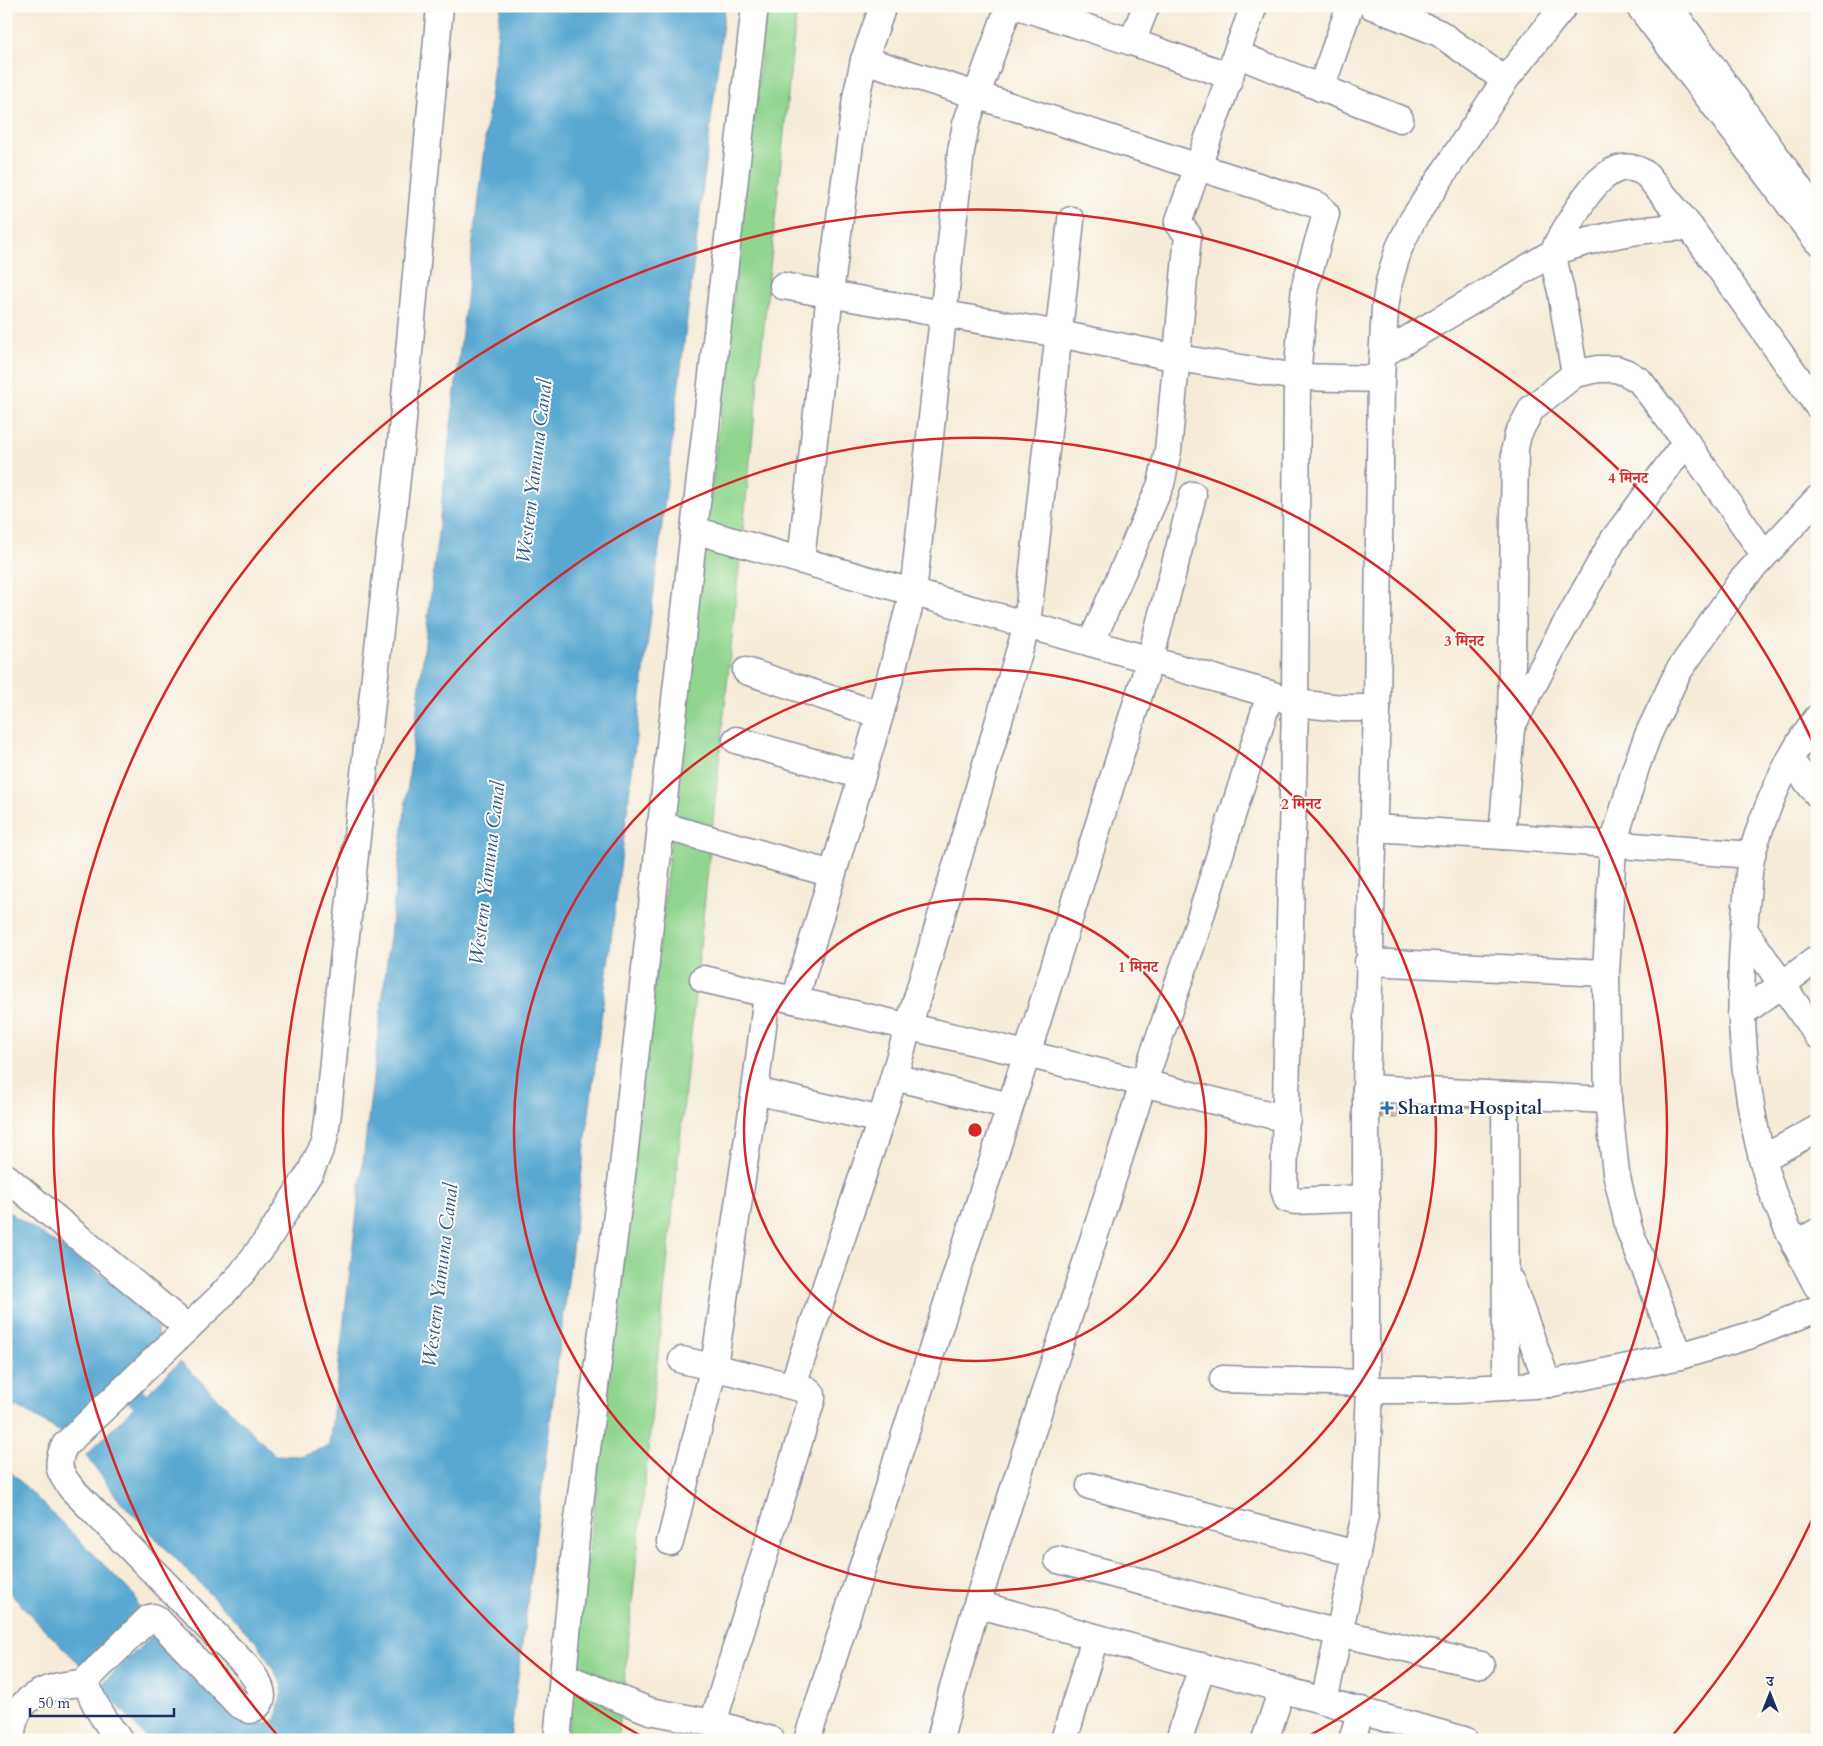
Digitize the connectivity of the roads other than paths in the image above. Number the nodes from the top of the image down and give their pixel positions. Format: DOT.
graph roads {
  1 [pos="440,6"];
  2 [pos="755,6"];
  3 [pos="883,6"];
  4 [pos="1009,6"];
  5 [pos="1018,6"];
  6 [pos="1146,6"];
  7 [pos="1254,6"];
  8 [pos="1350,6"];
  9 [pos="1372,6"];
  10 [pos="1564,6"];
  11 [pos="1639,6"];
  12 [pos="1669,6"];
  13 [pos="1132,42"];
  14 [pos="864,60"];
  15 [pos="1233,65"];
  16 [pos="1506,80"];
  17 [pos="1321,88"];
  18 [pos="976,94"];
  19 [pos="1400,119"];
  20 [pos="1197,167"];
  21 [pos="1817,212"];
  22 [pos="1071,220"];
  23 [pos="1690,227"];
  24 [pos="1817,241"];
  25 [pos="1554,252"];
  26 [pos="783,286"];
  27 [pos="830,293"];
  28 [pos="943,314"];
  29 [pos="1059,334"];
  30 [pos="1178,358"];
  31 [pos="1382,366"];
  32 [pos="1575,374"];
  33 [pos="1297,377"];
  34 [pos="1817,405"];
  35 [pos="1686,442"];
  36 [pos="1193,495"];
  37 [pos="1817,499"];
  38 [pos="694,530"];
  39 [pos="1764,554"];
  40 [pos="801,560"];
  41 [pos="913,593"];
  42 [pos="1027,626"];
  43 [pos="1091,643"];
  44 [pos="1150,660"];
  45 [pos="746,670"];
  46 [pos="1270,694"];
  47 [pos="1295,703"];
  48 [pos="1377,708"];
  49 [pos="880,715"];
  50 [pos="1817,718"];
  51 [pos="1511,729"];
  52 [pos="736,740"];
  53 [pos="1790,760"];
  54 [pos="862,776"];
  55 [pos="1817,794"];
  56 [pos="660,824"];
  57 [pos="1373,828"];
  58 [pos="1502,836"];
  59 [pos="1613,845"];
  60 [pos="1752,855"];
  61 [pos="832,874"];
  62 [pos="1744,928"];
  63 [pos="1817,959"];
  64 [pos="1368,962"];
  65 [pos="1606,973"];
  66 [pos="703,979"];
  67 [pos="1782,985"];
  68 [pos="767,994"];
  69 [pos="794,1000"];
  70 [pos="1741,1014"];
  71 [pos="909,1028"];
  72 [pos="1817,1035"];
  73 [pos="1027,1054"];
  74 [pos="894,1077"];
  75 [pos="1143,1084"];
  76 [pos="1366,1088"];
  77 [pos="756,1091"];
  78 [pos="1505,1095"];
  79 [pos="1608,1100"];
  80 [pos="1010,1106"];
  81 [pos="1287,1119"];
  82 [pos="881,1120"];
  83 [pos="1817,1129"];
  84 [pos="1762,1159"];
  85 [pos="6,1177"];
  86 [pos="1367,1198"];
  87 [pos="1806,1239"];
  88 [pos="1505,1265"];
  89 [pos="1817,1286"];
  90 [pos="1817,1309"];
  91 [pos="179,1336"];
  92 [pos="1680,1356"];
  93 [pos="682,1360"];
  94 [pos="714,1366"];
  95 [pos="1223,1379"];
  96 [pos="1548,1384"];
  97 [pos="793,1385"];
  98 [pos="1368,1386"];
  99 [pos="1506,1387"];
  100 [pos="1090,1486"];
  101 [pos="670,1542"];
  102 [pos="1357,1554"];
  103 [pos="1058,1560"];
  104 [pos="977,1604"];
  105 [pos="1339,1633"];
  106 [pos="1095,1638"];
  107 [pos="1481,1665"];
  108 [pos="1202,1666"];
  109 [pos="563,1676"];
  110 [pos="87,1680"];
  111 [pos="1282,1689"];
  112 [pos="1324,1701"];
  113 [pos="1361,1710"];
  114 [pos="725,1730"];
  115 [pos="1457,1739"];
  116 [pos="12,1740"];
  117 [pos="119,1740"];
  118 [pos="557,1740"];
  119 [pos="770,1740"];
  120 [pos="807,1740"];
  121 [pos="940,1740"];
  122 [pos="1064,1740"];
  123 [pos="1179,1740"];
  124 [pos="1264,1740"];
  125 [pos="1352,1740"];
  1 -- 91 [label="street"];
  2 -- 38 [label="street"];
  3 -- 14 [label="street"];
  4 -- 18 [label="street"];
  5 -- 13 [label="street"];
  6 -- 13 [label="street"];
  7 -- 15 [label="street"];
  8 -- 17 [label="street"];
  9 -- 16 [label="street"];
  10 -- 16 [label="street"];
  11 -- 24 [label="street"];
  12 -- 21 [label="street"];
  13 -- 15 [label="street"];
  14 -- 18 [label="street"];
  14 -- 27 [label="street"];
  15 -- 17 [label="street"];
  15 -- 20 [label="street"];
  16 -- 31 [label="street"];
  17 -- 19 [label="street"];
  18 -- 20 [label="street"];
  18 -- 28 [label="street"];
  20 -- 30 [label="street"];
  20 -- 33 [label="street"];
  22 -- 29 [label="street"];
  23 -- 25 [label="street"];
  23 -- 25 [label="street"];
  23 -- 34 [label="street"];
  25 -- 31 [label="street"];
  25 -- 32 [label="street"];
  26 -- 27 [label="street"];
  27 -- 28 [label="street"];
  27 -- 40 [label="street"];
  28 -- 29 [label="street"];
  28 -- 41 [label="street"];
  29 -- 30 [label="street"];
  29 -- 42 [label="street"];
  30 -- 33 [label="street"];
  30 -- 43 [label="street"];
  31 -- 33 [label="street"];
  31 -- 48 [label="street"];
  32 -- 35 [label="street"];
  32 -- 51 [label="street"];
  33 -- 47 [label="street"];
  35 -- 39 [label="street"];
  35 -- 51 [label="street"];
  36 -- 44 [label="street"];
  37 -- 39 [label="street"];
  38 -- 40 [label="street"];
  38 -- 56 [label="street"];
  39 -- 59 [label="street"];
  40 -- 41 [label="street"];
  41 -- 42 [label="street"];
  41 -- 49 [label="street"];
  42 -- 43 [label="street"];
  42 -- 71 [label="street"];
  43 -- 44 [label="street"];
  44 -- 46 [label="street"];
  44 -- 73 [label="street"];
  45 -- 49 [label="street"];
  46 -- 47 [label="street"];
  46 -- 75 [label="street"];
  47 -- 48 [label="street"];
  47 -- 81 [label="street"];
  48 -- 57 [label="street"];
  49 -- 54 [label="street"];
  50 -- 53 [label="street"];
  51 -- 58 [label="street"];
  52 -- 54 [label="street"];
  53 -- 55 [label="street"];
  53 -- 60 [label="street"];
  54 -- 61 [label="street"];
  56 -- 61 [label="street"];
  56 -- 109 [label="street"];
  57 -- 58 [label="street"];
  57 -- 64 [label="street"];
  58 -- 59 [label="street"];
  59 -- 60 [label="street"];
  59 -- 65 [label="street"];
  60 -- 62 [label="street"];
  61 -- 69 [label="street"];
  62 -- 67 [label="street"];
  62 -- 70 [label="street"];
  63 -- 67 [label="street"];
  64 -- 65 [label="street"];
  64 -- 76 [label="street"];
  65 -- 79 [label="street"];
  66 -- 68 [label="street"];
  67 -- 70 [label="street"];
  67 -- 72 [label="street"];
  68 -- 69 [label="street"];
  68 -- 77 [label="street"];
  69 -- 71 [label="street"];
  70 -- 84 [label="street"];
  71 -- 73 [label="street"];
  71 -- 74 [label="street"];
  73 -- 75 [label="street"];
  73 -- 80 [label="street"];
  74 -- 80 [label="street"];
  74 -- 82 [label="street"];
  75 -- 81 [label="street"];
  75 -- 104 [label="street"];
  76 -- 78 [label="street"];
  76 -- 86 [label="street"];
  77 -- 82 [label="street"];
  77 -- 94 [label="street"];
  78 -- 79 [label="street"];
  78 -- 88 [label="street"];
  79 -- 92 [label="street"];
  80 -- 120 [label="street"];
  81 -- 86 [label="street"];
  82 -- 97 [label="street"];
  83 -- 84 [label="street"];
  84 -- 87 [label="street"];
  85 -- 91 [label="street"];
  86 -- 98 [label="street"];
  87 -- 89 [label="street"];
  88 -- 96 [label="street"];
  88 -- 99 [label="street"];
  90 -- 92 [label="street"];
  91 -- 110 [label="street"];
  92 -- 96 [label="street"];
  93 -- 94 [label="street"];
  94 -- 97 [label="street"];
  94 -- 101 [label="street"];
  95 -- 98 [label="street"];
  96 -- 99 [label="street"];
  97 -- 114 [label="street"];
  98 -- 99 [label="street"];
  98 -- 102 [label="street"];
  100 -- 102 [label="street"];
  102 -- 105 [label="street"];
  103 -- 105 [label="street"];
  104 -- 106 [label="street"];
  104 -- 121 [label="street"];
  105 -- 107 [label="street"];
  105 -- 112 [label="street"];
  106 -- 108 [label="street"];
  106 -- 122 [label="street"];
  108 -- 111 [label="street"];
  108 -- 123 [label="street"];
  109 -- 114 [label="street"];
  109 -- 118 [label="street"];
  110 -- 116 [label="street"];
  110 -- 117 [label="street"];
  111 -- 112 [label="street"];
  111 -- 124 [label="street"];
  112 -- 113 [label="street"];
  113 -- 115 [label="street"];
  113 -- 125 [label="street"];
  114 -- 119 [label="street"];
}
